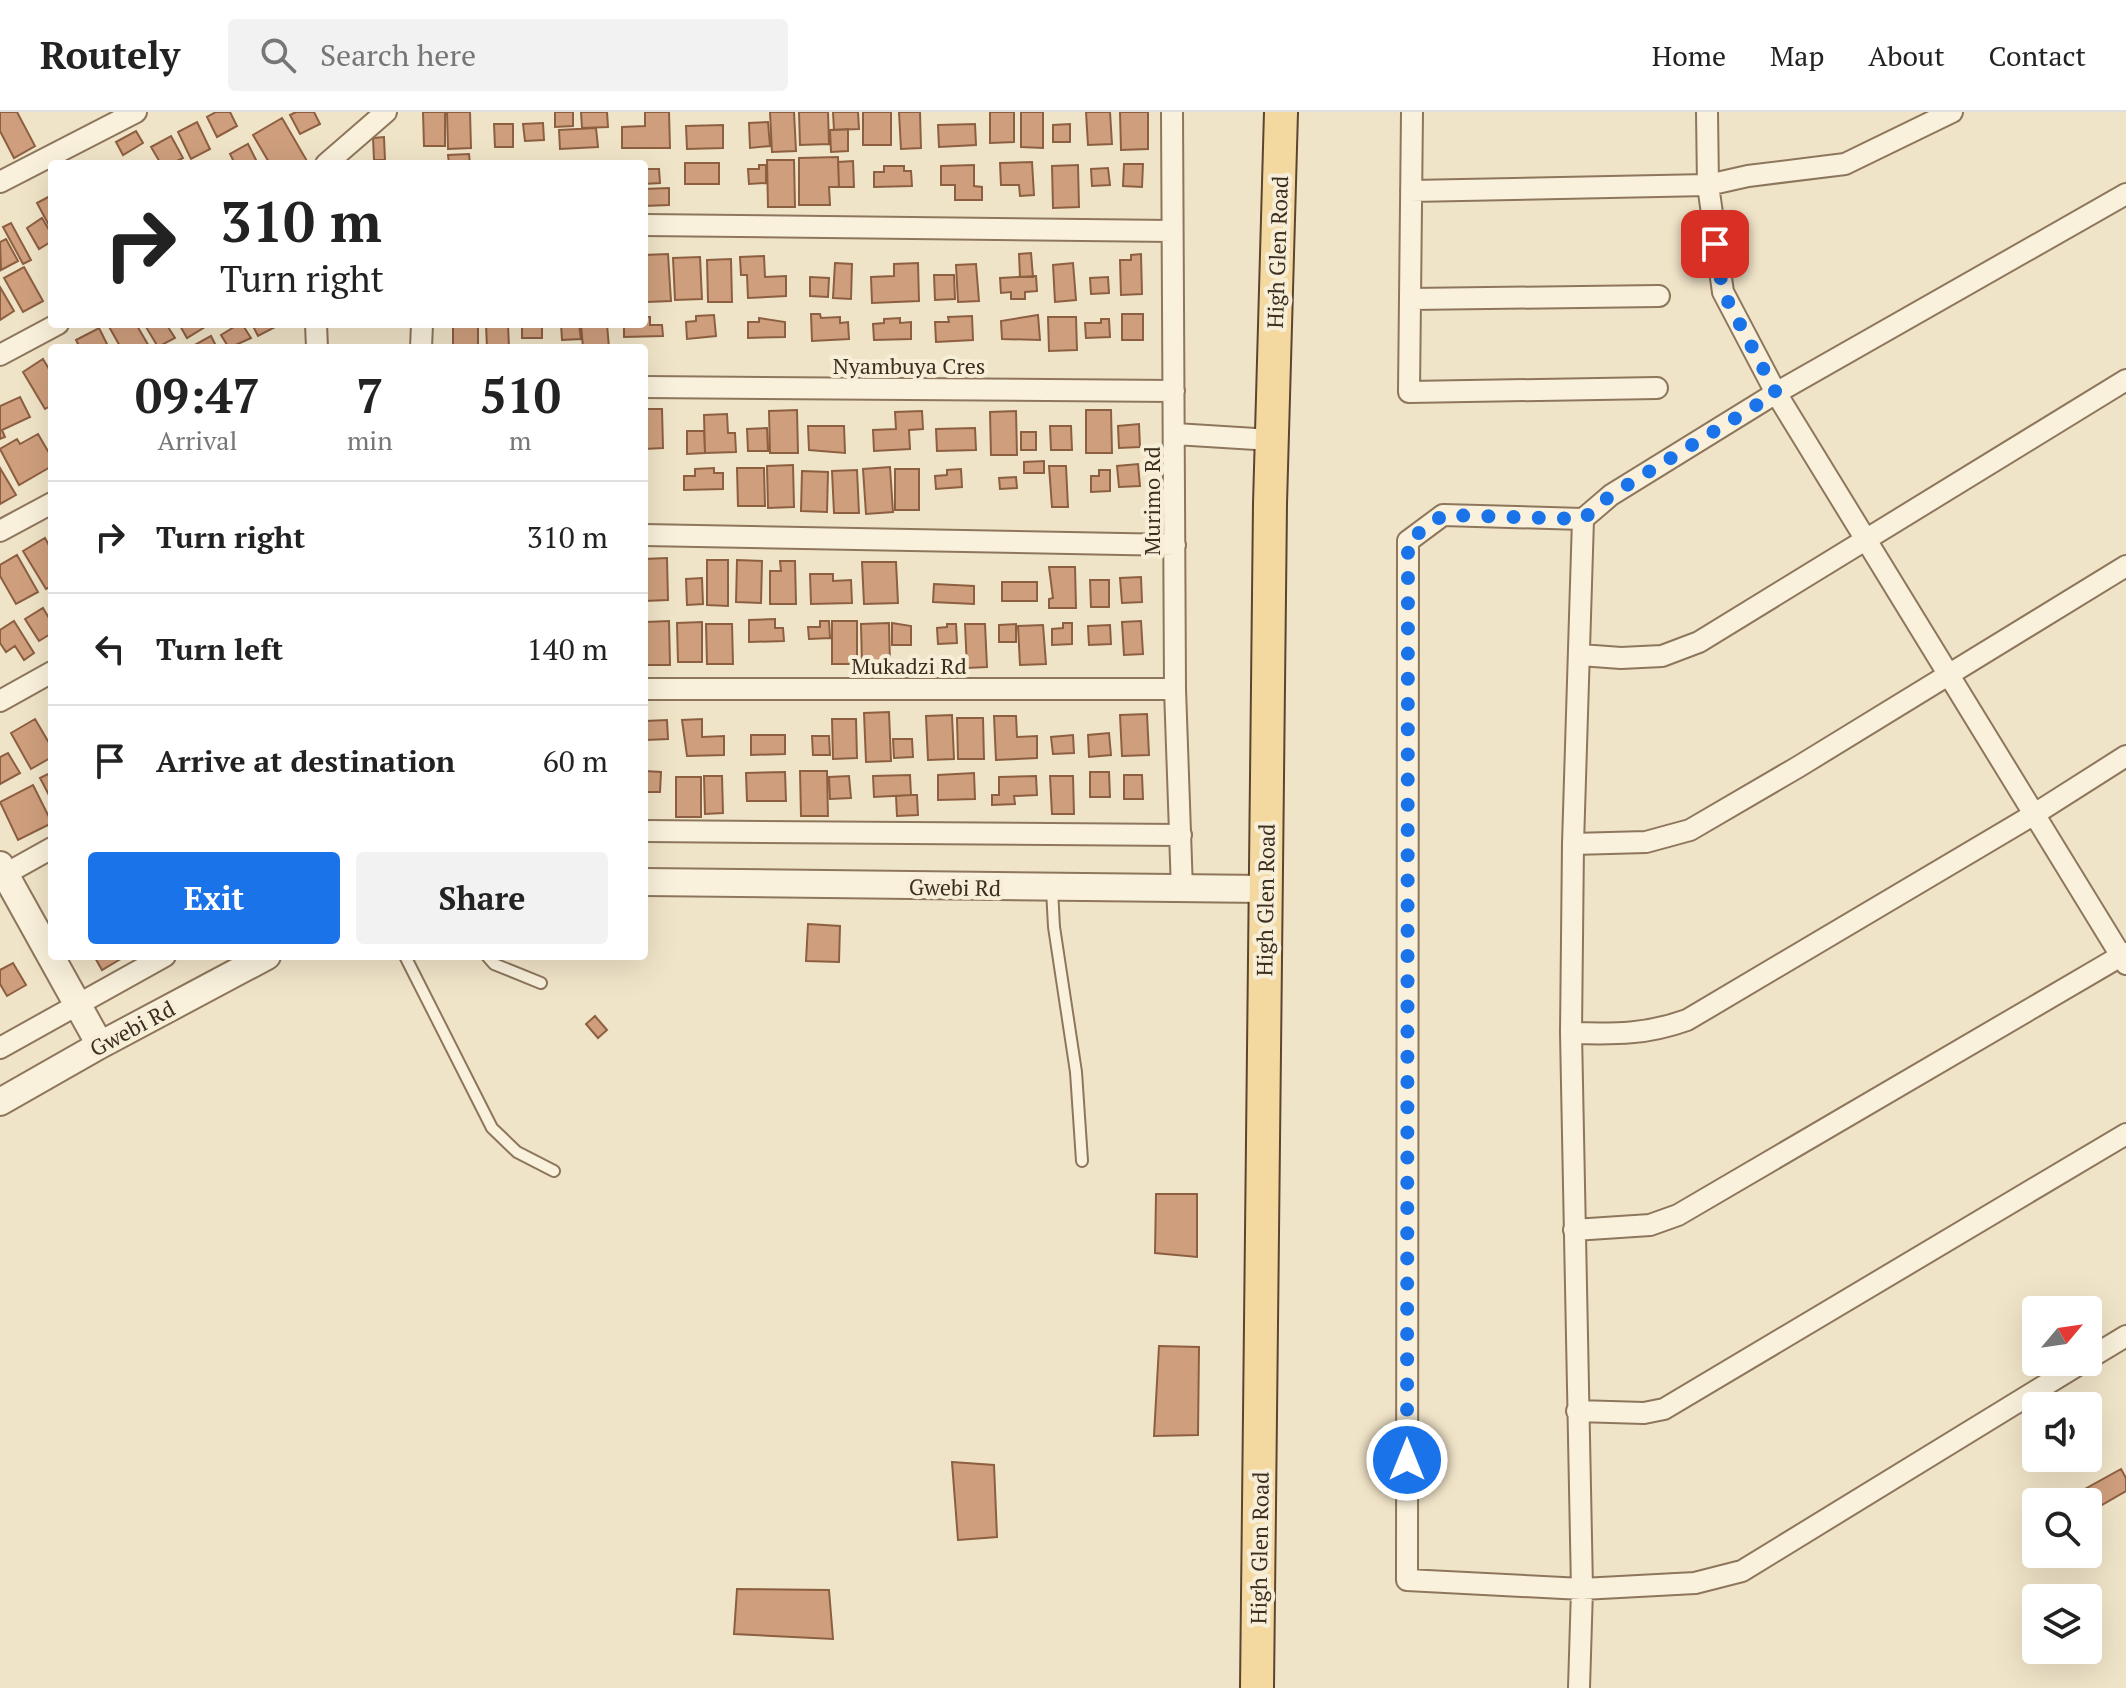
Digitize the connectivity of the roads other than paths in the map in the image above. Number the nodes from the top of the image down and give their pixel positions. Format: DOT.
graph roads {
  1 [pos="136,112"];
  2 [pos="386,112"];
  3 [pos="1172,112"];
  4 [pos="1281,112"];
  5 [pos="1412,112"];
  6 [pos="1707,112"];
  7 [pos="1946,113"];
  8 [pos="331,160"];
  9 [pos="0,182"];
  10 [pos="1708,185"];
  11 [pos="1411,191"];
  12 [pos="2126,194"];
  13 [pos="648,225"];
  14 [pos="1172,231"];
  15 [pos="1659,296"];
  16 [pos="1411,299"];
  17 [pos="51,328"];
  18 [pos="0,355"];
  19 [pos="2126,380"];
  20 [pos="648,387"];
  21 [pos="1657,388"];
  22 [pos="1174,391"];
  23 [pos="1776,393"];
  24 [pos="1175,434"];
  25 [pos="1272,440"];
  26 [pos="48,505"];
  27 [pos="1583,519"];
  28 [pos="0,531"];
  29 [pos="648,535"];
  30 [pos="1865,540"];
  31 [pos="1175,545"];
  32 [pos="2126,566"];
  33 [pos="1580,655"];
  34 [pos="48,674"];
  35 [pos="1948,674"];
  36 [pos="648,689"];
  37 [pos="1175,689"];
  38 [pos="0,701"];
  39 [pos="2126,756"];
  40 [pos="2033,815"];
  41 [pos="648,831"];
  42 [pos="1181,835"];
  43 [pos="1573,844"];
  44 [pos="48,850"];
  45 [pos="2,872"];
  46 [pos="648,882"];
  47 [pos="1052,889"];
  48 [pos="1265,889"];
  49 [pos="1182,890"];
  50 [pos="48,952"];
  51 [pos="2124,958"];
  52 [pos="53,960"];
  53 [pos="158,960"];
  54 [pos="259,960"];
  55 [pos="407,960"];
  56 [pos="490,960"];
  57 [pos="541,983"];
  58 [pos="79,1006"];
  59 [pos="1571,1033"];
  60 [pos="100,1045"];
  61 [pos="0,1048"];
  62 [pos="0,1102"];
  63 [pos="2126,1134"];
  64 [pos="1082,1161"];
  65 [pos="554,1171"];
  66 [pos="1574,1230"];
  67 [pos="2126,1336"];
  68 [pos="2102,1350"];
  69 [pos="2060,1376"];
  70 [pos="1577,1411"];
  71 [pos="1582,1589"];
  72 [pos="1257,1688"];
  73 [pos="1579,1688"];
  1 -- 9 [label="street"];
  2 -- 8 [label="street"];
  3 -- 14 [label="street, Murimo Rd"];
  4 -- 25 [label="main road, High Glen Road"];
  5 -- 11 [label="street"];
  6 -- 10 [label="street"];
  7 -- 10 [label="street"];
  10 -- 11 [label="street"];
  10 -- 23 [label="street"];
  11 -- 16 [label="street"];
  12 -- 23 [label="street"];
  13 -- 14 [label="street"];
  14 -- 22 [label="street, Murimo Rd"];
  15 -- 16 [label="street"];
  16 -- 21 [label="street"];
  17 -- 18 [label="street"];
  19 -- 30 [label="street"];
  20 -- 22 [label="street, Nyambuya Cres"];
  22 -- 24 [label="street, Murimo Rd"];
  23 -- 27 [label="street"];
  23 -- 30 [label="street"];
  24 -- 25 [label="street"];
  24 -- 31 [label="street, Murimo Rd"];
  25 -- 48 [label="main road, High Glen Road"];
  26 -- 28 [label="street"];
  27 -- 33 [label="street"];
  27 -- 71 [label="street"];
  29 -- 31 [label="street"];
  30 -- 33 [label="street"];
  30 -- 35 [label="street"];
  31 -- 37 [label="street, Murimo Rd"];
  32 -- 35 [label="street"];
  33 -- 43 [label="street"];
  34 -- 38 [label="street"];
  35 -- 40 [label="street"];
  35 -- 43 [label="street"];
  36 -- 37 [label="street, Mukadzi Rd"];
  37 -- 42 [label="street, Murimo Rd"];
  39 -- 40 [label="street"];
  40 -- 51 [label="street"];
  40 -- 59 [label="street"];
  41 -- 42 [label="street"];
  42 -- 49 [label="street, Murimo Rd"];
  43 -- 59 [label="street"];
  44 -- 45 [label="street"];
  45 -- 50 [label="street"];
  46 -- 47 [label="street, Gwebi Rd"];
  47 -- 49 [label="street, Gwebi Rd"];
  47 -- 64 [label="lane"];
  48 -- 49 [label="street, Gwebi Rd"];
  48 -- 72 [label="main road, High Glen Road"];
  51 -- 66 [label="street"];
  52 -- 58 [label="street"];
  53 -- 58 [label="street"];
  54 -- 60 [label="street, Gwebi Rd"];
  55 -- 65 [label="lane"];
  56 -- 57 [label="lane"];
  58 -- 60 [label="street"];
  58 -- 61 [label="street"];
  59 -- 66 [label="street"];
  60 -- 62 [label="street, Gwebi Rd"];
  63 -- 70 [label="street"];
  66 -- 70 [label="street"];
  67 -- 68 [label="street"];
  69 -- 71 [label="street"];
  70 -- 71 [label="street"];
  71 -- 73 [label="street"];
}
